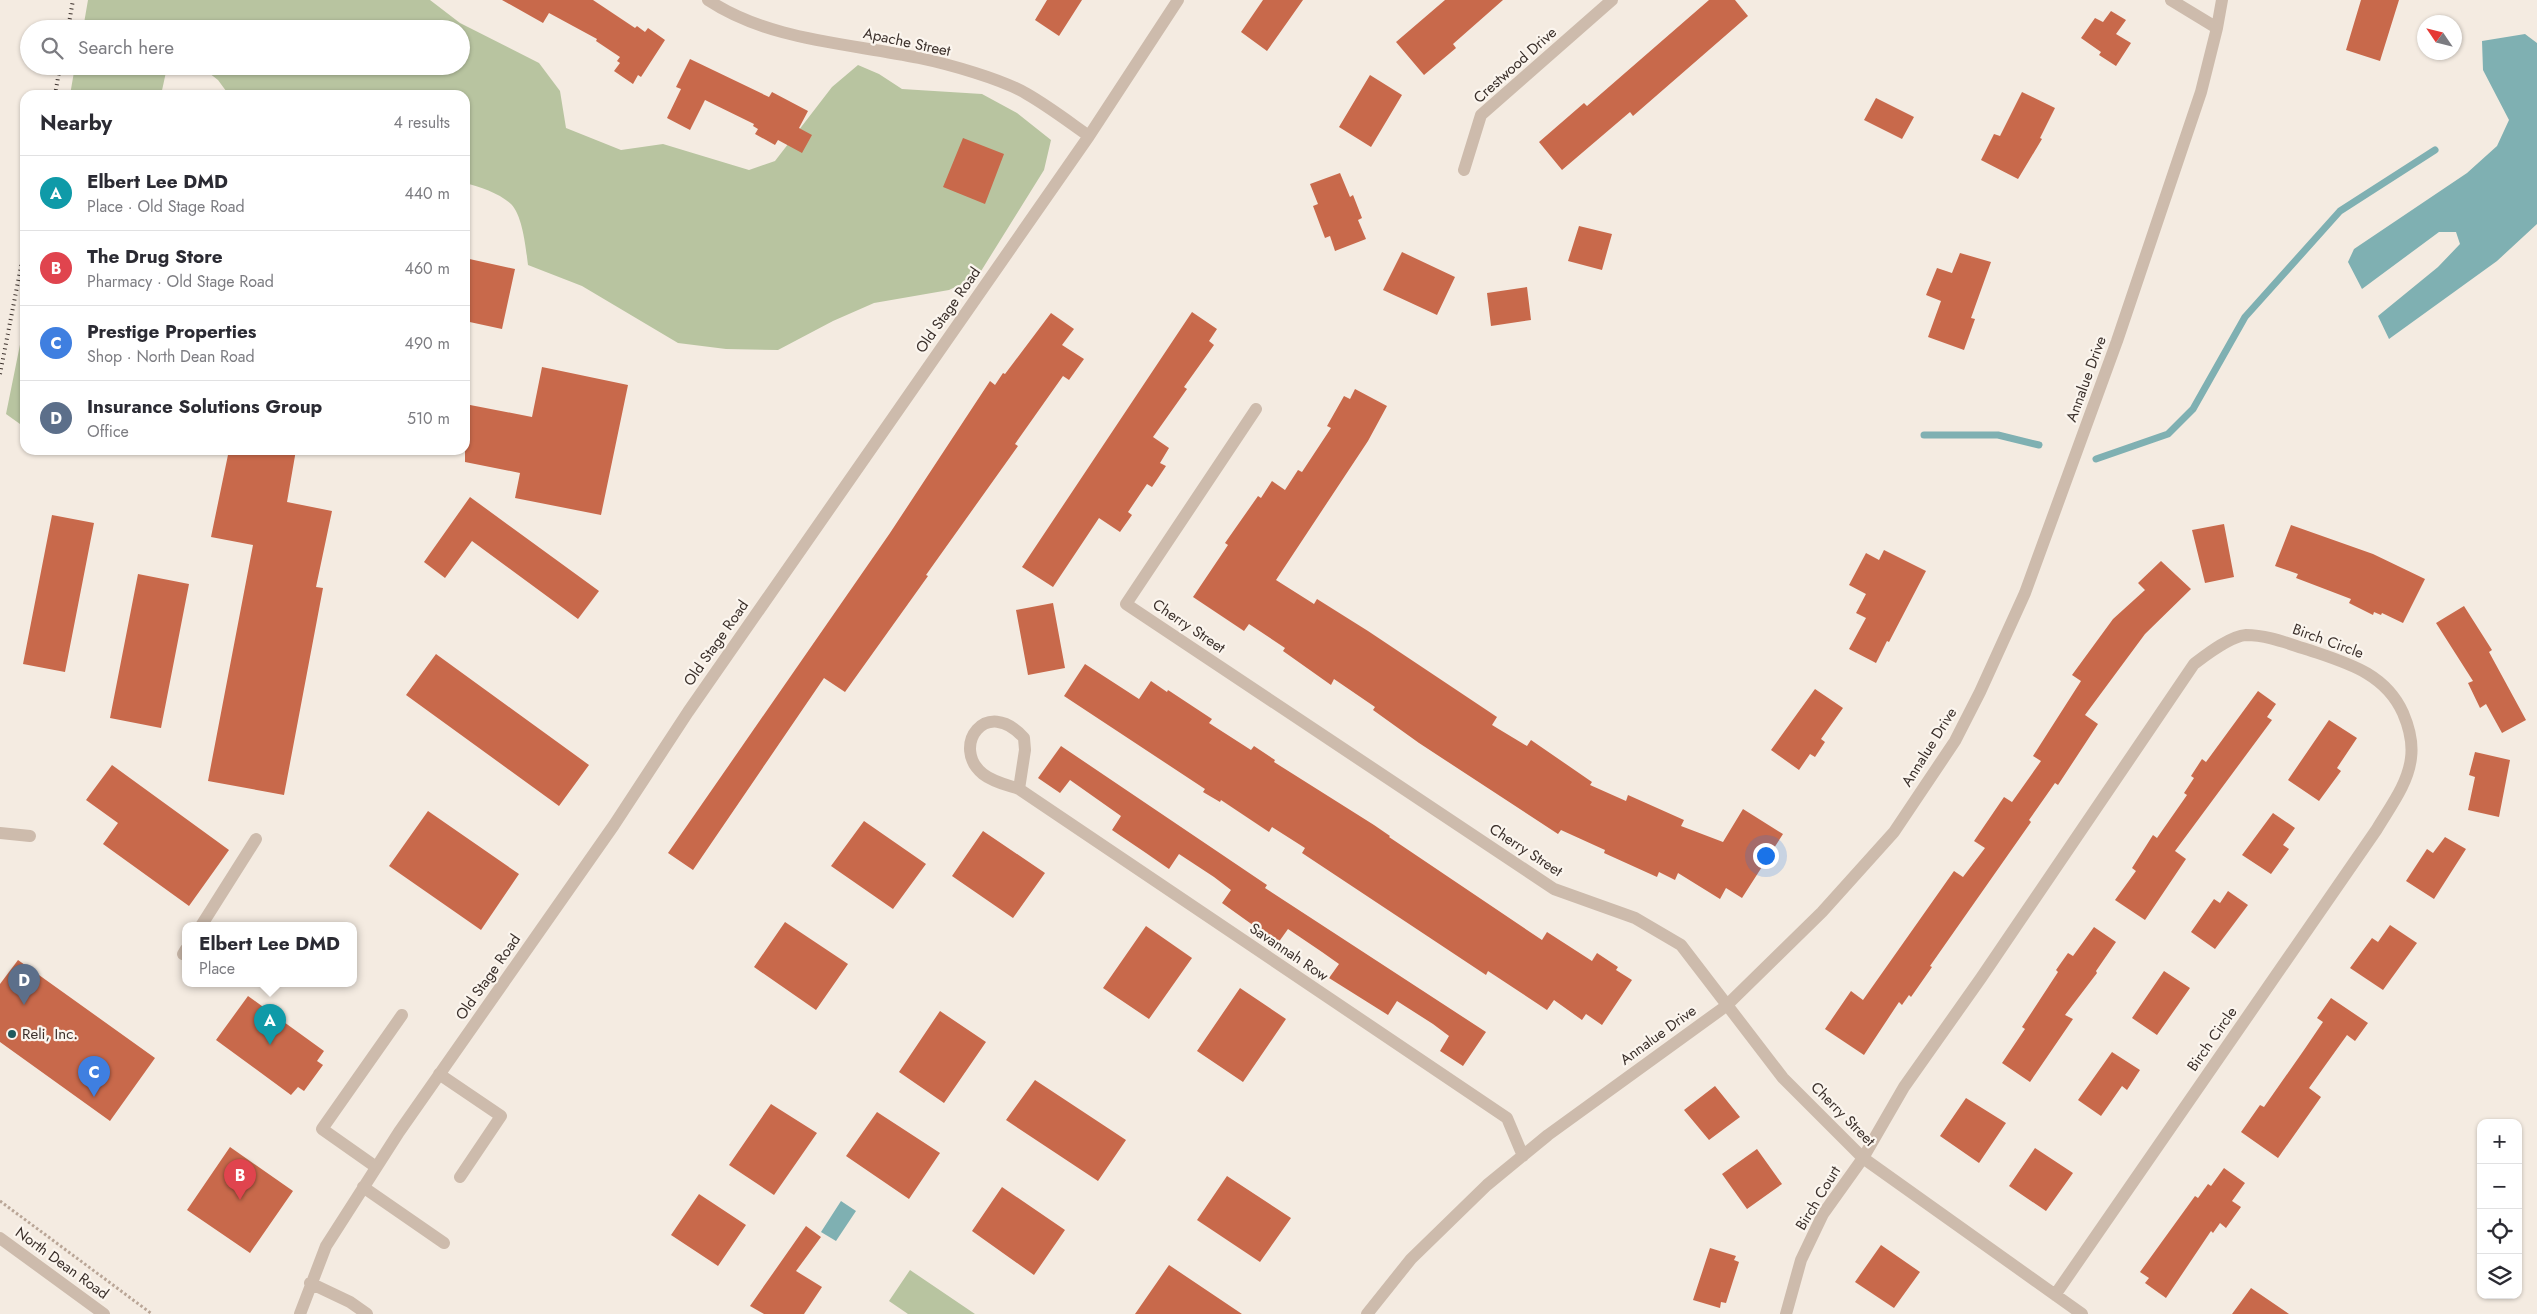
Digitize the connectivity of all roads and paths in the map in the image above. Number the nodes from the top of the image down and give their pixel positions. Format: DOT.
graph roads {
  1 [pos="708,0"];
  2 [pos="1178,0"];
  3 [pos="1612,0"];
  4 [pos="2171,0"];
  5 [pos="2222,0"];
  6 [pos="2217,28"];
  7 [pos="1089,136"];
  8 [pos="1464,170"];
  9 [pos="1256,409"];
  10 [pos="1019,789"];
  11 [pos="0,833"];
  12 [pos="30,836"];
  13 [pos="256,839"];
  14 [pos="204,922"];
  15 [pos="1726,1006"];
  16 [pos="402,1016"];
  17 [pos="439,1074"];
  18 [pos="1523,1156"];
  19 [pos="1863,1158"];
  20 [pos="376,1167"];
  21 [pos="460,1177"];
  22 [pos="363,1187"];
  23 [pos="0,1201"];
  24 [pos="0,1238"];
  25 [pos="444,1243"];
  26 [pos="310,1283"];
  27 [pos="2054,1295"];
  28 [pos="104,1314"];
  29 [pos="152,1314"];
  30 [pos="300,1314"];
  31 [pos="367,1314"];
  32 [pos="1367,1314"];
  33 [pos="1786,1314"];
  34 [pos="2082,1314"];
  1 -- 7 [label="street, Apache Street"];
  2 -- 7 [label="street, Old Stage Road"];
  3 -- 8 [label="street, Crestwood Drive"];
  4 -- 6 [label="street"];
  5 -- 6 [label="street, Annalue Drive"];
  6 -- 15 [label="street, Annalue Drive"];
  7 -- 17 [label="street, Old Stage Road"];
  9 -- 15 [label="street, Cherry Street"];
  10 -- 10 [label="street, Savannah Row"];
  10 -- 18 [label="street, Savannah Row"];
  11 -- 12 [label="street"];
  13 -- 14 [label="street"];
  15 -- 18 [label="street, Annalue Drive"];
  15 -- 19 [label="street, Cherry Street"];
  16 -- 20 [label="street"];
  17 -- 20 [label="street, Old Stage Road"];
  17 -- 21 [label="street"];
  18 -- 32 [label="street, Annalue Drive"];
  19 -- 27 [label="street, Cherry Street"];
  19 -- 27 [label="street, Birch Circle"];
  19 -- 33 [label="street, Birch Court"];
  20 -- 22 [label="street, Old Stage Road"];
  22 -- 25 [label="street"];
  22 -- 26 [label="street, Old Stage Road"];
  23 -- 29 [label="path"];
  24 -- 28 [label="street, North Dean Road"];
  26 -- 30 [label="street, Old Stage Road"];
  26 -- 31 [label="street"];
  27 -- 34 [label="street, Cherry Street"];
}
